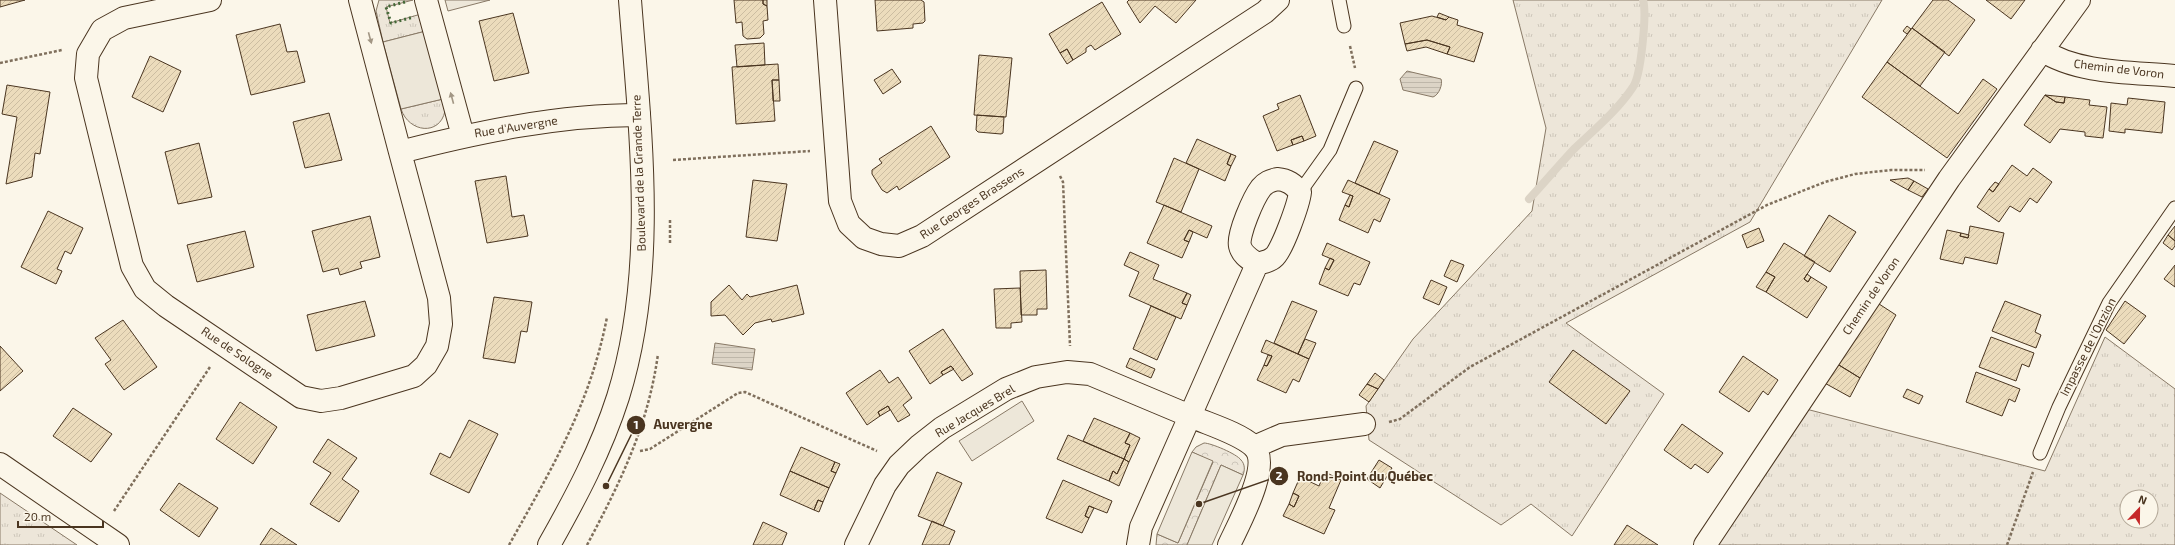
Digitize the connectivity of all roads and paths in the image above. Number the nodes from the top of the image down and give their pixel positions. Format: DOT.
graph roads {
  1 [pos="210,0"];
  2 [pos="360,0"];
  3 [pos="426,0"];
  4 [pos="630,0"];
  5 [pos="825,0"];
  6 [pos="1278,0"];
  7 [pos="1338,0"];
  8 [pos="2079,0"];
  9 [pos="1344,26"];
  10 [pos="2042,50"];
  11 [pos="88,54"];
  12 [pos="0,63"];
  13 [pos="2175,76"];
  14 [pos="1356,88"];
  15 [pos="639,115"];
  16 [pos="462,136"];
  17 [pos="836,149"];
  18 [pos="400,152"];
  19 [pos="1048,154"];
  20 [pos="673,160"];
  21 [pos="1949,180"];
  22 [pos="1300,192"];
  23 [pos="2175,208"];
  24 [pos="1257,264"];
  25 [pos="608,312"];
  26 [pos="225,345"];
  27 [pos="1067,372"];
  28 [pos="1190,416"];
  29 [pos="1364,424"];
  30 [pos="1254,446"];
  31 [pos="640,451"];
  32 [pos="2040,452"];
  33 [pos="0,464"];
  34 [pos="899,465"];
  35 [pos="110,515"];
  36 [pos="118,545"];
  37 [pos="509,545"];
  38 [pos="549,545"];
  39 [pos="856,545"];
  40 [pos="1138,545"];
  41 [pos="1229,545"];
  42 [pos="1705,545"];
  43 [pos="2007,545"];
  1 -- 11 [label="street, Rue de Sologne"];
  2 -- 18 [label="street, Rue de Sologne, one-way"];
  16 -- 3 [label="street, Rue d'Auvergne, one-way"];
  4 -- 15 [label="street, Boulevard de la Grande Terre"];
  5 -- 17 [label="street, Rue Georges Brassens"];
  6 -- 19 [label="street, Rue Georges Brassens"];
  7 -- 9 [label="lane"];
  8 -- 10 [label="street, Chemin de Voron"];
  9 -- 14 [label="path"];
  10 -- 13 [label="street, Chemin de Voron"];
  10 -- 21 [label="street, Chemin de Voron"];
  11 -- 12 [label="path"];
  11 -- 26 [label="street, Rue de Sologne"];
  14 -- 22 [label="lane"];
  15 -- 16 [label="street, Rue d'Auvergne"];
  15 -- 38 [label="street, Boulevard de la Grande Terre"];
  16 -- 18 [label="street"];
  17 -- 19 [label="street, Rue Georges Brassens"];
  17 -- 20 [label="path"];
  18 -- 26 [label="street, Rue de Sologne"];
  19 -- 27 [label="path"];
  21 -- 29 [label="path"];
  21 -- 42 [label="street, Chemin de Voron"];
  22 -- 24 [label="street"];
  22 -- 24 [label="street"];
  23 -- 32 [label="lane, Impasse de l'Onzion"];
  24 -- 28 [label="street"];
  25 -- 37 [label="path"];
  26 -- 35 [label="path"];
  27 -- 28 [label="street, Rue Jacques Brel"];
  27 -- 34 [label="street, Rue Jacques Brel"];
  28 -- 30 [label="street, Rue Jacques Brel"];
  28 -- 40 [label="street"];
  29 -- 30 [label="street"];
  30 -- 41 [label="street"];
  31 -- 34 [label="path"];
  32 -- 43 [label="path"];
  33 -- 36 [label="street"];
  34 -- 39 [label="street, Rue Jacques Brel"];
}
